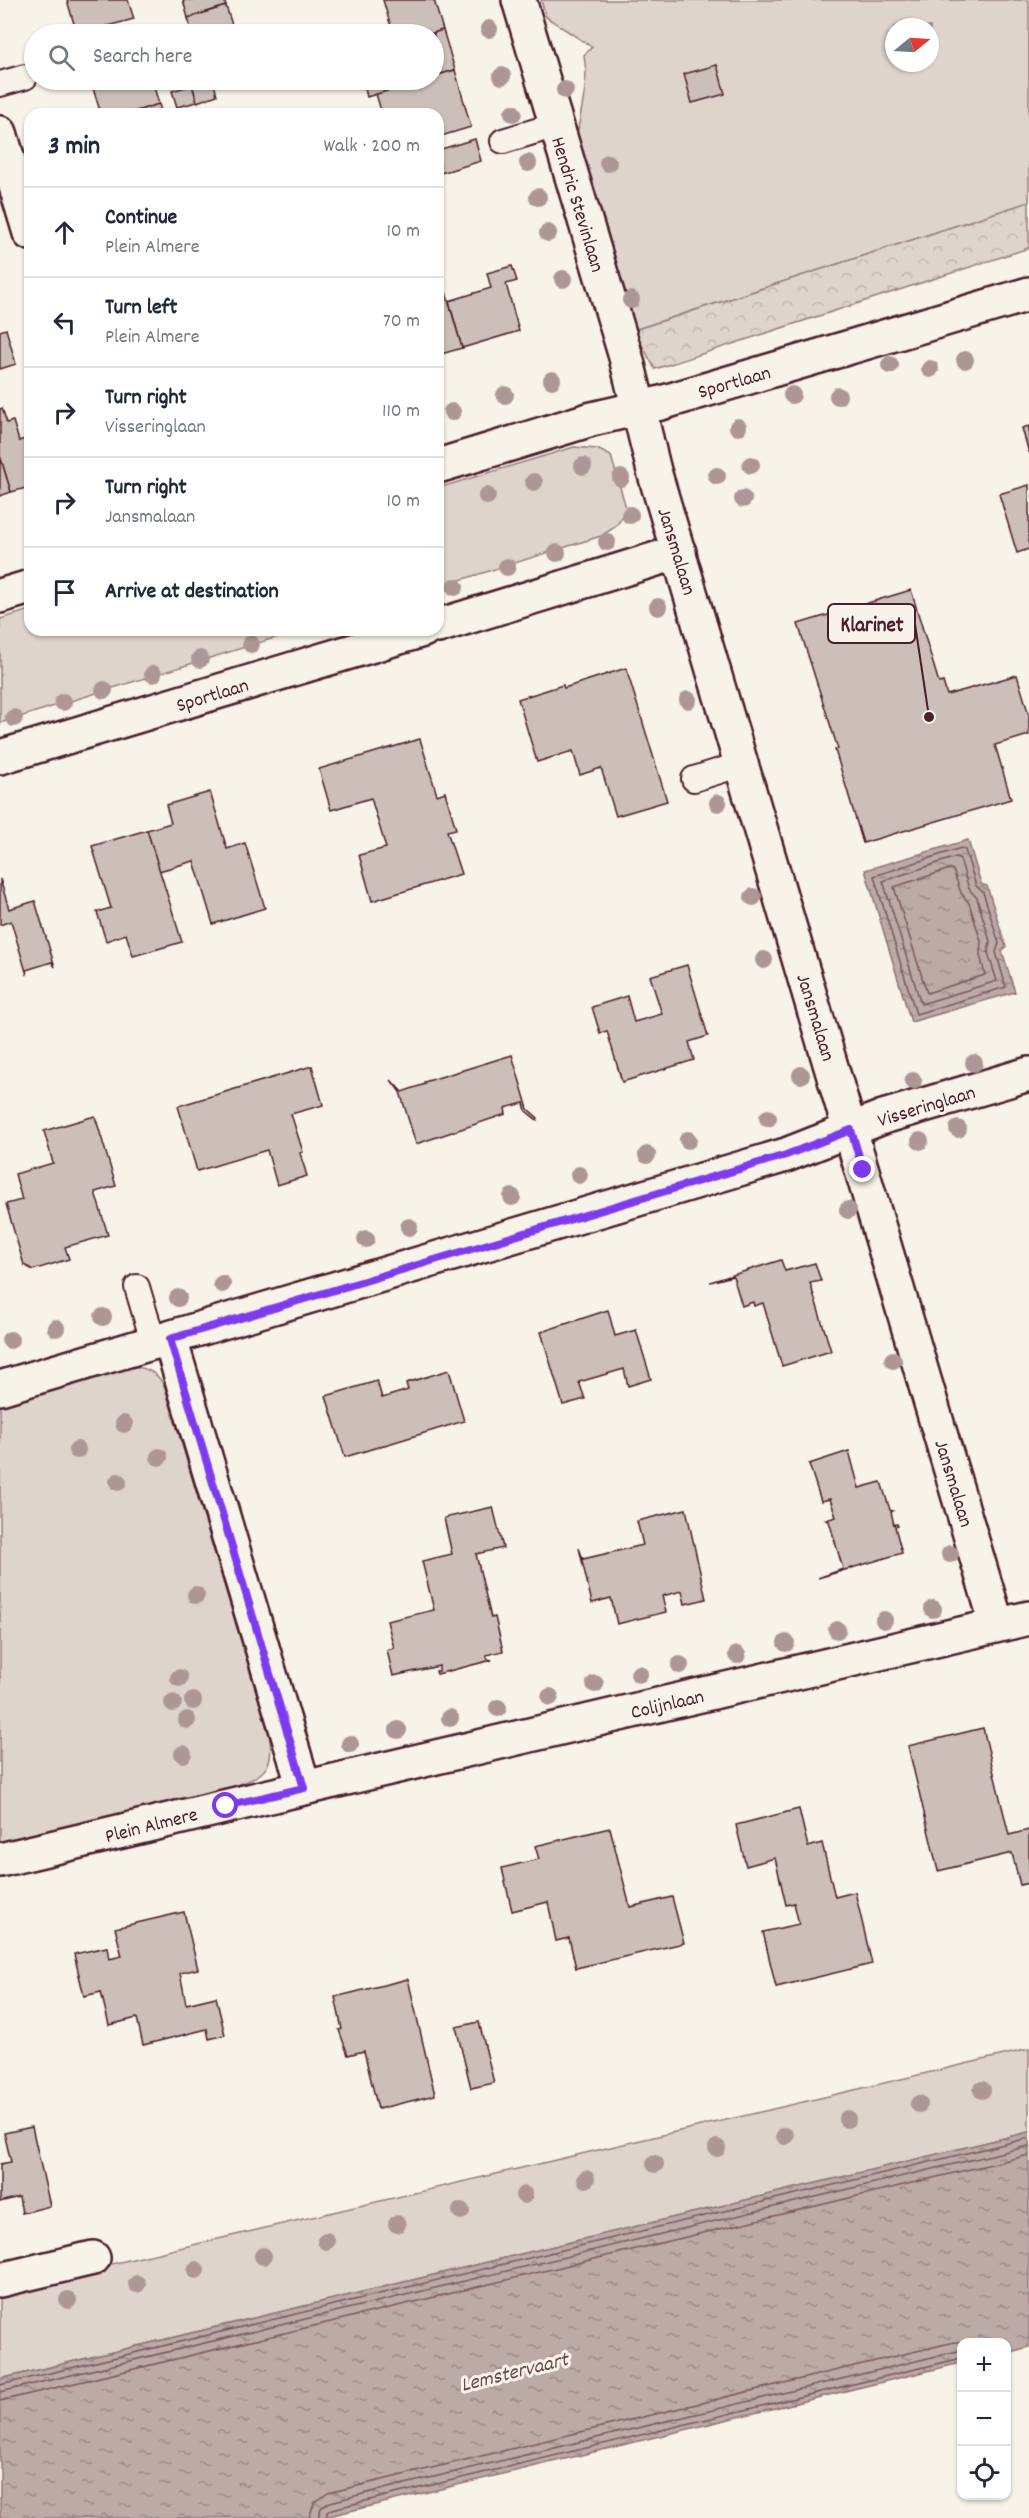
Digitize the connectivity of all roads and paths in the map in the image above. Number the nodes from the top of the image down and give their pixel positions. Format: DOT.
graph roads {
  1 [pos="519,0"];
  2 [pos="24,77"];
  3 [pos="0,84"];
  4 [pos="556,125"];
  5 [pos="0,133"];
  6 [pos="503,141"];
  7 [pos="24,213"];
  8 [pos="1029,294"];
  9 [pos="639,408"];
  10 [pos="444,464"];
  11 [pos="679,552"];
  12 [pos="24,589"];
  13 [pos="0,596"];
  14 [pos="444,624"];
  15 [pos="403,636"];
  16 [pos="0,757"];
  17 [pos="741,765"];
  18 [pos="694,779"];
  19 [pos="1029,1074"];
  20 [pos="851,1130"];
  21 [pos="137,1287"];
  22 [pos="162,1341"];
  23 [pos="0,1389"];
  24 [pos="1029,1618"];
  25 [pos="997,1625"];
  26 [pos="304,1788"];
  27 [pos="0,1860"];
  28 [pos="93,2258"];
  29 [pos="0,2280"];
  1 -- 4 [label="street, Hendric Stevinlaan"];
  2 -- 3 [label="lane"];
  4 -- 6 [label="lane"];
  4 -- 9 [label="street, Hendric Stevinlaan"];
  5 -- 7 [label="street"];
  8 -- 9 [label="street, Sportlaan"];
  9 -- 10 [label="street, Sportlaan"];
  9 -- 11 [label="street, Jansmalaan"];
  11 -- 14 [label="street"];
  11 -- 17 [label="street, Jansmalaan"];
  12 -- 13 [label="street"];
  15 -- 16 [label="street, Sportlaan"];
  17 -- 18 [label="lane"];
  17 -- 20 [label="street, Jansmalaan"];
  19 -- 20 [label="street, Visseringlaan"];
  20 -- 22 [label="street, Visseringlaan"];
  20 -- 25 [label="street, Jansmalaan"];
  21 -- 22 [label="lane"];
  22 -- 23 [label="street"];
  22 -- 26 [label="street"];
  24 -- 25 [label="street, Colijnlaan"];
  25 -- 26 [label="street, Colijnlaan"];
  26 -- 27 [label="street, Plein Almere"];
  28 -- 29 [label="street"];
}
